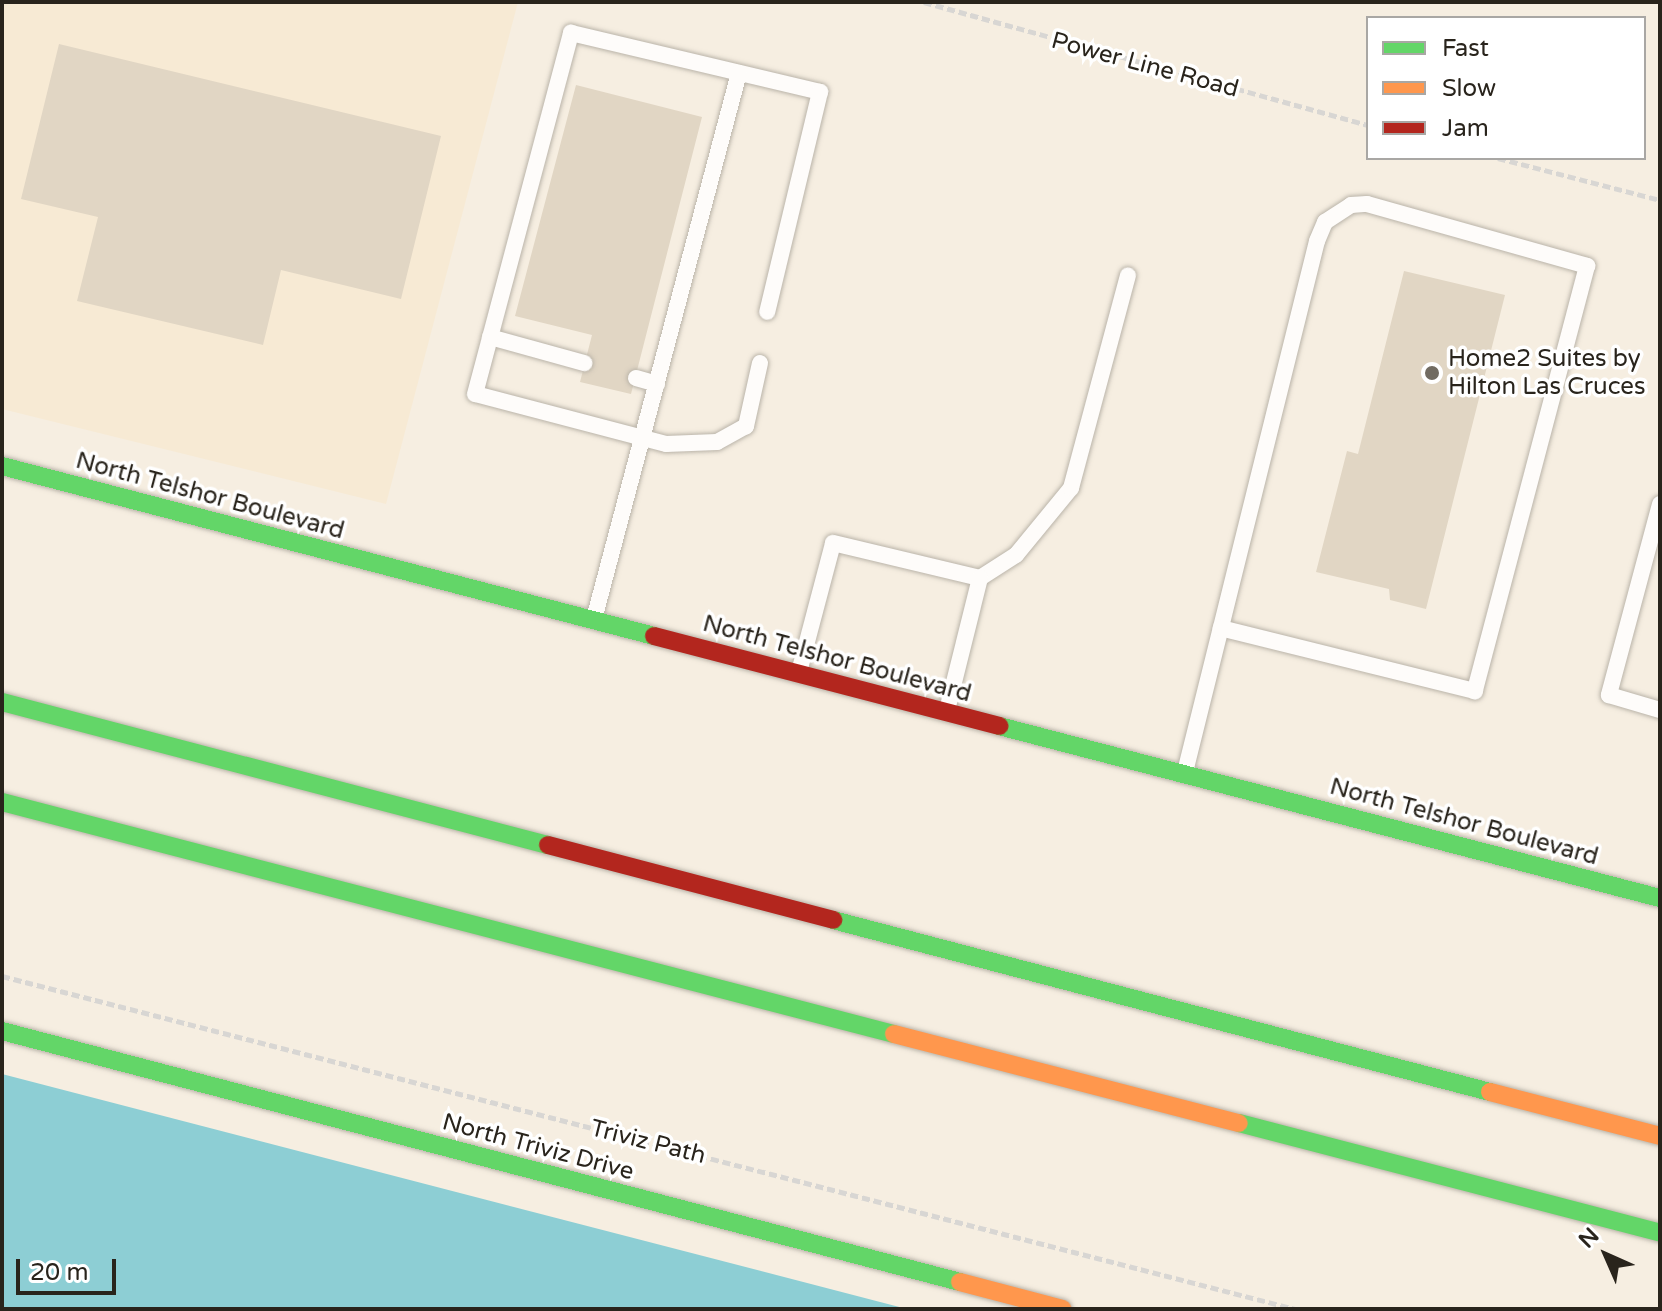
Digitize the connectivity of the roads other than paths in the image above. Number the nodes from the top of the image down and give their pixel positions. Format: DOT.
graph roads {
  1 [pos="739,73"];
  2 [pos="1128,275"];
  3 [pos="767,312"];
  4 [pos="490,337"];
  5 [pos="584,363"];
  6 [pos="760,363"];
  7 [pos="636,378"];
  8 [pos="657,384"];
  9 [pos="643,438"];
  10 [pos="2,466"];
  11 [pos="1660,504"];
  12 [pos="980,578"];
  13 [pos="593,620"];
  14 [pos="1221,628"];
  15 [pos="798,673"];
  16 [pos="2,702"];
  17 [pos="1660,710"];
  18 [pos="946,712"];
  19 [pos="1185,774"];
  20 [pos="2,802"];
  21 [pos="1656,892"];
  22 [pos="2,1031"];
  23 [pos="1660,1136"];
  24 [pos="1660,1233"];
  25 [pos="1063,1309"];
  1 -- 3 [label="lane"];
  1 -- 4 [label="lane"];
  1 -- 8 [label="lane"];
  2 -- 12 [label="lane"];
  4 -- 5 [label="lane"];
  4 -- 9 [label="lane"];
  6 -- 9 [label="lane"];
  7 -- 8 [label="lane"];
  8 -- 9 [label="lane"];
  9 -- 13 [label="lane"];
  10 -- 13 [label="main road, North Telshor Boulevard"];
  11 -- 17 [label="lane"];
  12 -- 15 [label="lane"];
  12 -- 18 [label="lane"];
  13 -- 15 [label="main road, North Telshor Boulevard"];
  14 -- 14 [label="lane"];
  14 -- 19 [label="lane"];
  15 -- 18 [label="main road, North Telshor Boulevard"];
  16 -- 23 [label="main road"];
  18 -- 19 [label="main road, North Telshor Boulevard"];
  19 -- 21 [label="main road, North Telshor Boulevard"];
  20 -- 24 [label="main road"];
  22 -- 25 [label="main road, North Triviz Drive"];
}
